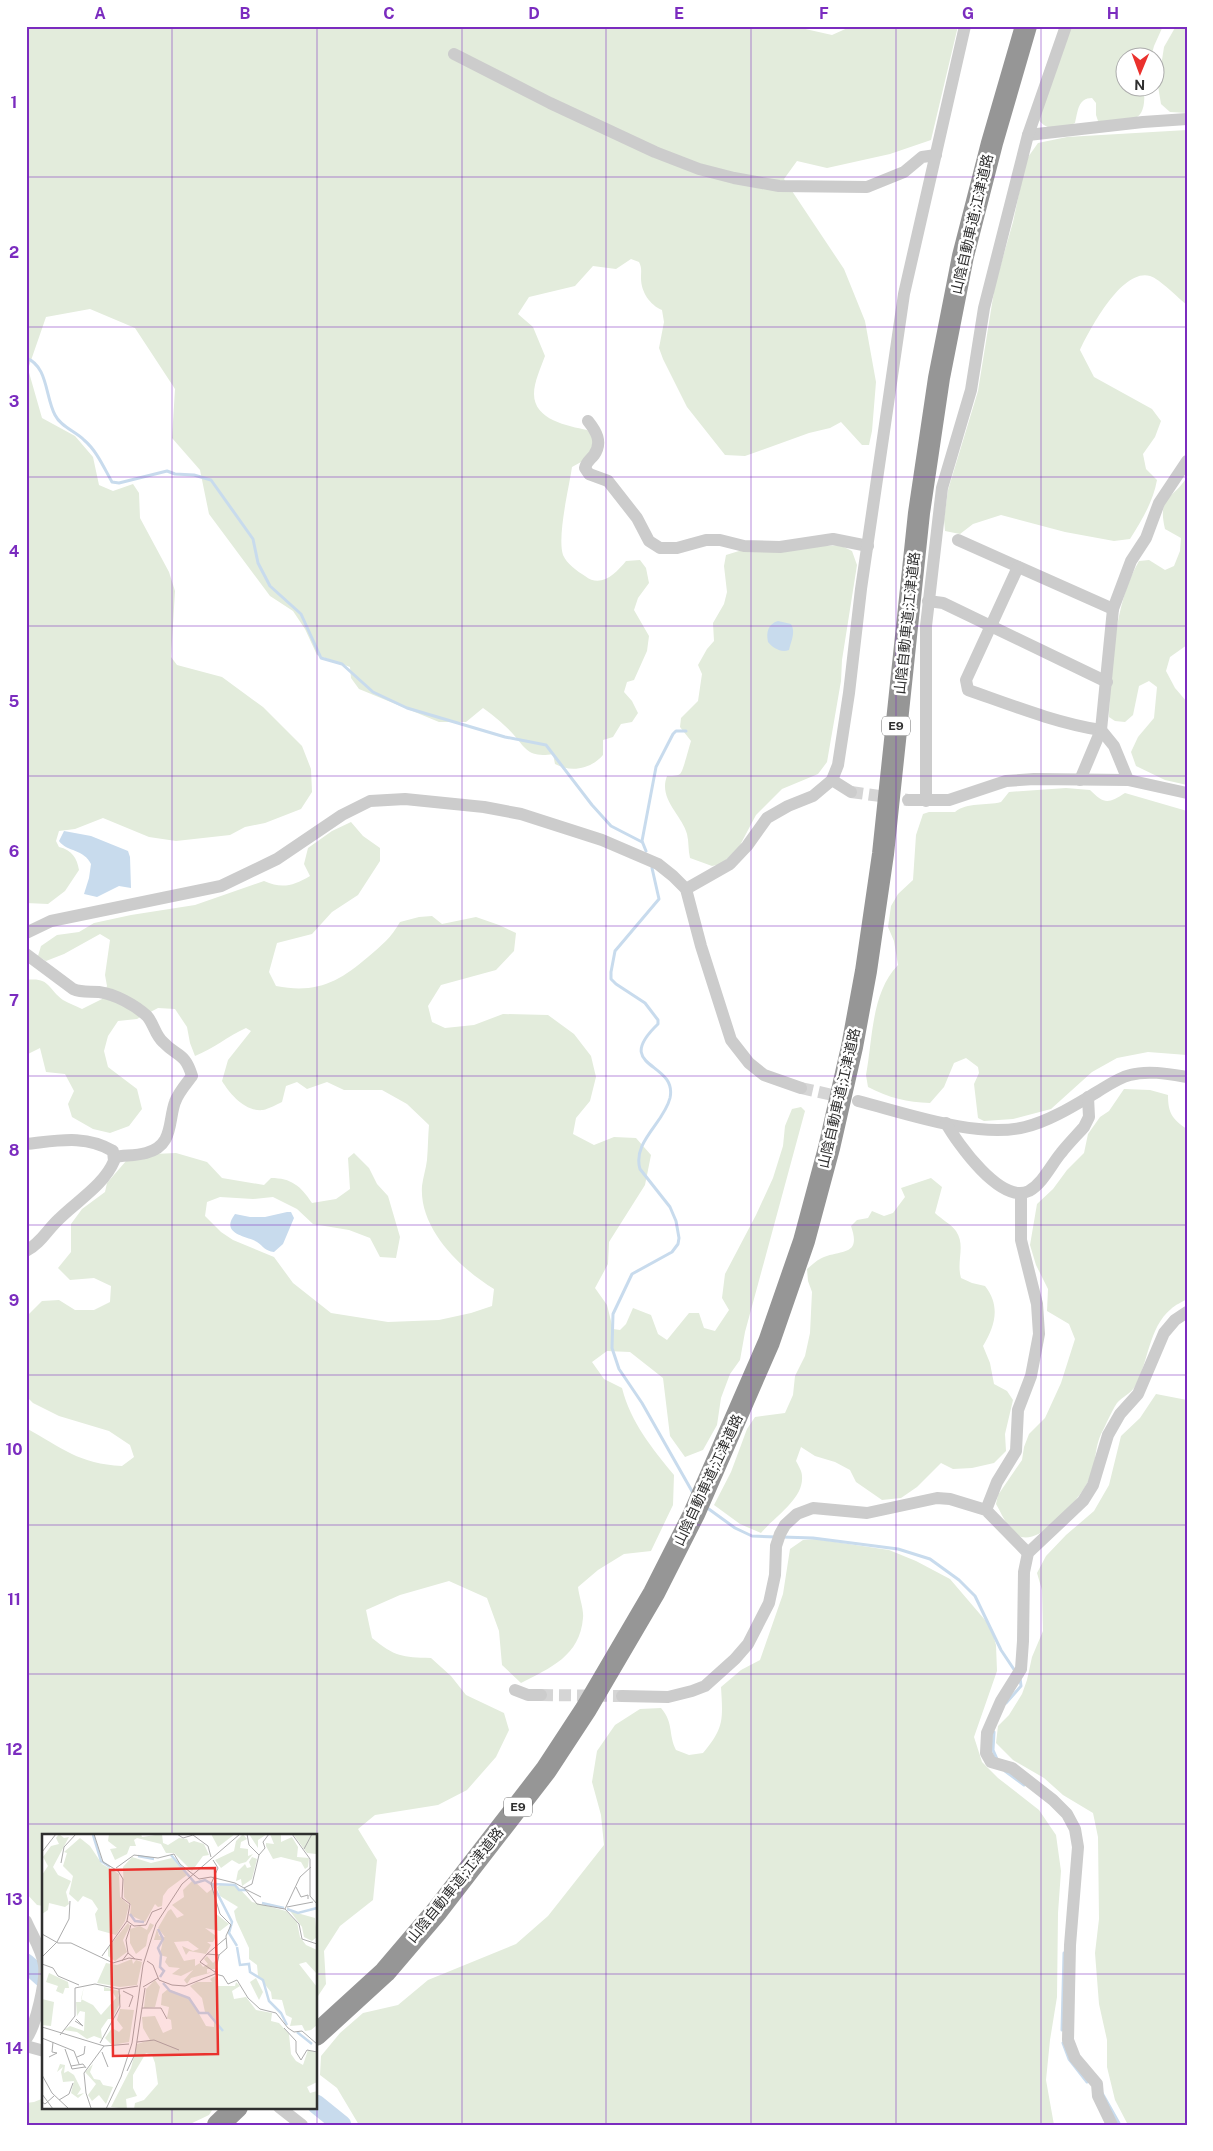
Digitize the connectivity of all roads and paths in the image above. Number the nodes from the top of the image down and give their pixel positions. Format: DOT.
graph roads {
  1 [pos="965,26"];
  2 [pos="1026,26"];
  3 [pos="1066,26"];
  4 [pos="454,54"];
  5 [pos="1187,119"];
  6 [pos="1028,135"];
  7 [pos="936,155"];
  8 [pos="588,421"];
  9 [pos="1187,461"];
  10 [pos="958,540"];
  11 [pos="868,546"];
  12 [pos="1018,568"];
  13 [pos="928,601"];
  14 [pos="1113,609"];
  15 [pos="990,626"];
  16 [pos="1107,682"];
  17 [pos="1101,730"];
  18 [pos="832,780"];
  19 [pos="1080,780"];
  20 [pos="1128,780"];
  21 [pos="851,792"];
  22 [pos="1187,793"];
  23 [pos="908,800"];
  24 [pos="926,800"];
  25 [pos="686,889"];
  26 [pos="26,933"];
  27 [pos="26,954"];
  28 [pos="1187,1078"];
  29 [pos="801,1088"];
  30 [pos="1088,1097"];
  31 [pos="858,1101"];
  32 [pos="946,1123"];
  33 [pos="26,1144"];
  34 [pos="114,1157"];
  35 [pos="1021,1193"];
  36 [pos="26,1251"];
  37 [pos="1187,1312"];
  38 [pos="986,1510"];
  39 [pos="1028,1553"];
  40 [pos="515,1690"];
  41 [pos="541,1696"];
  42 [pos="622,1696"];
  43 [pos="26,1922"];
  44 [pos="42,1959"];
  45 [pos="42,1981"];
  46 [pos="318,2034"];
  47 [pos="26,2039"];
  48 [pos="26,2046"];
  49 [pos="42,2050"];
  50 [pos="236,2108"];
  51 [pos="280,2108"];
  52 [pos="218,2125"];
  53 [pos="302,2125"];
  54 [pos="1112,2125"];
  1 -- 7 [label="street"];
  2 -- 46 [label="highway, 山陰自動車道;江津道路 / E9"];
  3 -- 6 [label="street"];
  4 -- 7 [label="street"];
  5 -- 6 [label="street"];
  6 -- 13 [label="street"];
  7 -- 11 [label="street"];
  8 -- 11 [label="street"];
  9 -- 14 [label="street"];
  10 -- 12 [label="street"];
  11 -- 18 [label="street"];
  12 -- 14 [label="street"];
  12 -- 15 [label="street"];
  13 -- 15 [label="street"];
  13 -- 24 [label="street"];
  14 -- 16 [label="street"];
  15 -- 16 [label="street"];
  15 -- 17 [label="street"];
  16 -- 17 [label="street"];
  17 -- 19 [label="street"];
  17 -- 20 [label="street"];
  18 -- 21 [label="street"];
  18 -- 25 [label="street"];
  19 -- 20 [label="street"];
  19 -- 24 [label="street"];
  20 -- 22 [label="street"];
  23 -- 24 [label="street"];
  25 -- 26 [label="street"];
  25 -- 29 [label="street"];
  27 -- 34 [label="street"];
  28 -- 30 [label="street"];
  30 -- 32 [label="street"];
  30 -- 35 [label="street"];
  31 -- 32 [label="street"];
  32 -- 35 [label="street"];
  33 -- 34 [label="street"];
  34 -- 36 [label="street"];
  35 -- 38 [label="street"];
  37 -- 39 [label="street"];
  38 -- 39 [label="street"];
  38 -- 42 [label="street"];
  39 -- 54 [label="street"];
  40 -- 41 [label="street"];
  43 -- 44 [label="street"];
  45 -- 47 [label="street"];
  48 -- 49 [label="street"];
  50 -- 52 [label="highway"];
  51 -- 53 [label="street"];
}
